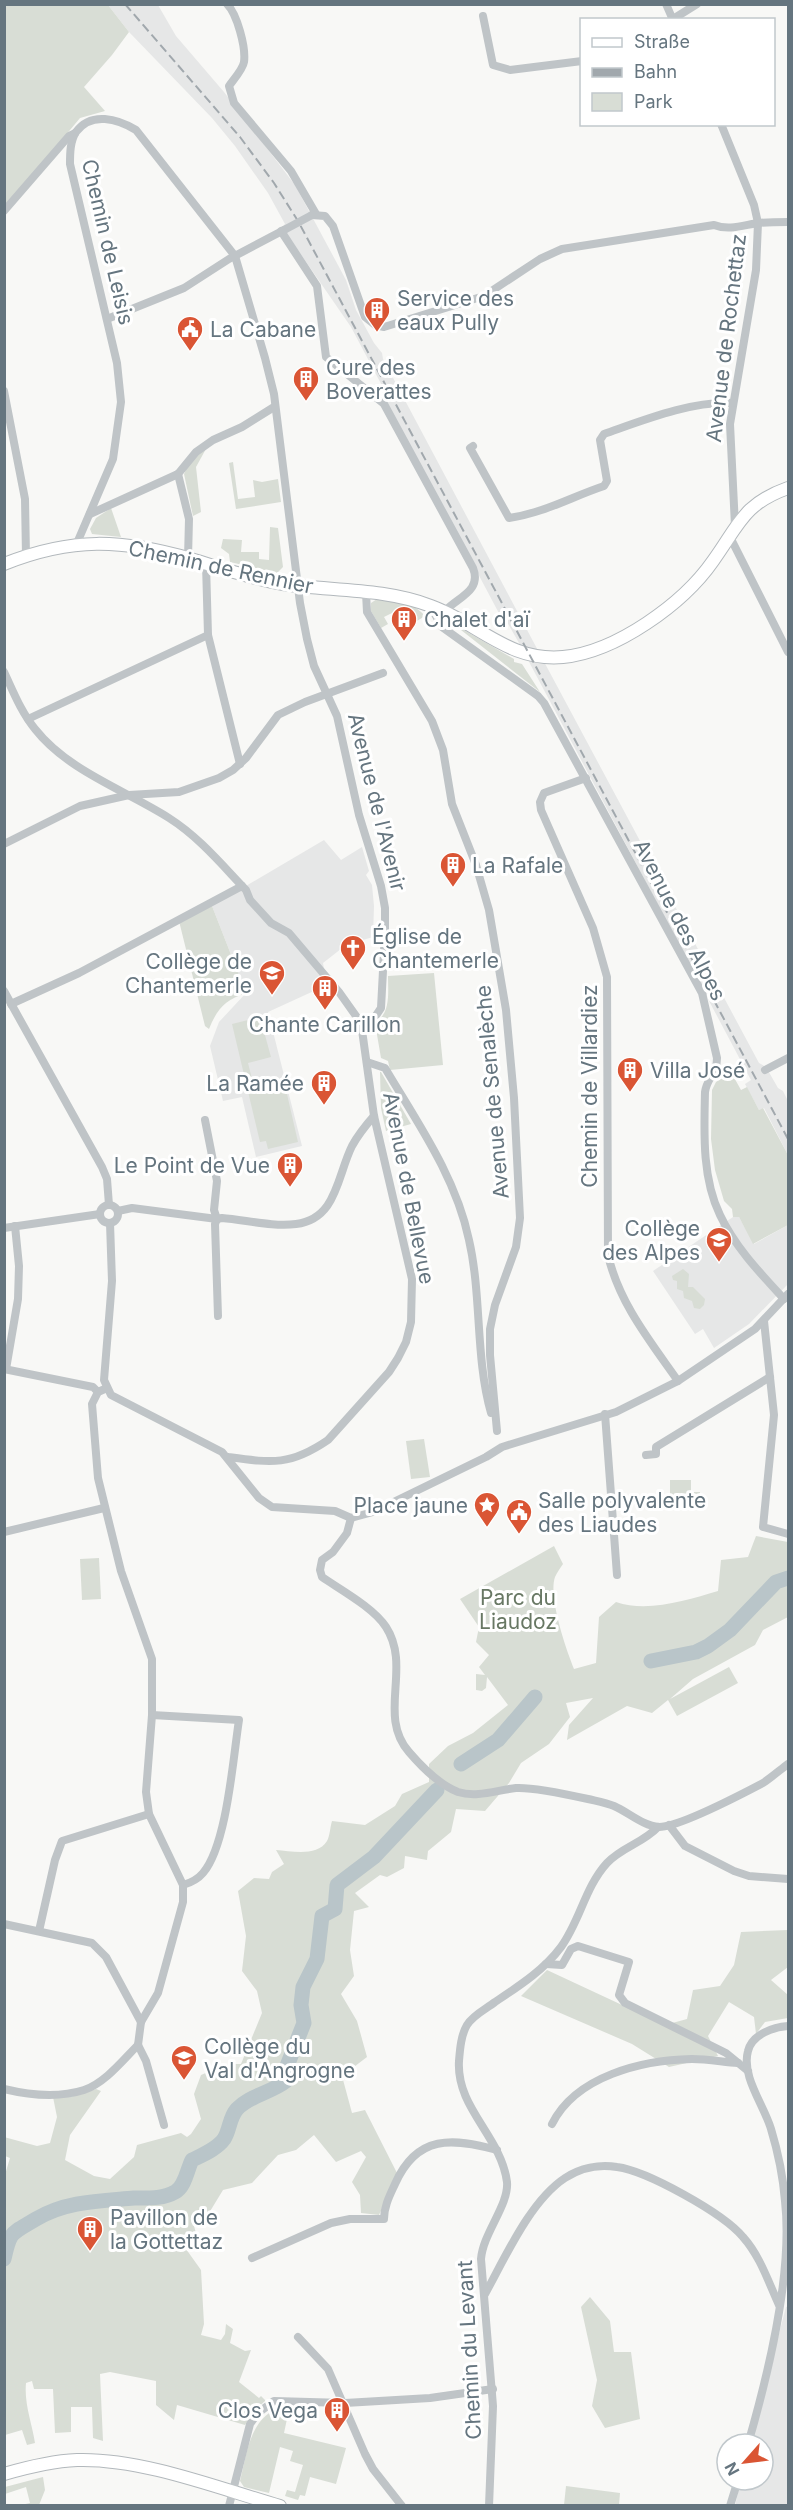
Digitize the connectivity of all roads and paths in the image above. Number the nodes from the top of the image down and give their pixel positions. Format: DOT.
graph roads {
  1 [pos="227,4"];
  2 [pos="666,4"];
  3 [pos="697,4"];
  4 [pos="483,16"];
  5 [pos="673,18"];
  6 [pos="675,18"];
  7 [pos="580,61"];
  8 [pos="722,126"];
  9 [pos="75,133"];
  10 [pos="4,211"];
  11 [pos="314,215"];
  12 [pos="789,222"];
  13 [pos="758,223"];
  14 [pos="283,230"];
  15 [pos="235,256"];
  16 [pos="107,319"];
  17 [pos="4,391"];
  18 [pos="734,403"];
  19 [pos="274,407"];
  20 [pos="473,447"];
  21 [pos="178,474"];
  22 [pos="789,488"];
  23 [pos="90,514"];
  24 [pos="732,531"];
  25 [pos="77,543"];
  26 [pos="26,556"];
  27 [pos="188,558"];
  28 [pos="4,564"];
  29 [pos="206,564"];
  30 [pos="298,586"];
  31 [pos="366,593"];
  32 [pos="430,605"];
  33 [pos="449,614"];
  34 [pos="450,631"];
  35 [pos="208,635"];
  36 [pos="789,652"];
  37 [pos="4,672"];
  38 [pos="383,673"];
  39 [pos="328,694"];
  40 [pos="28,719"];
  41 [pos="240,764"];
  42 [pos="586,778"];
  43 [pos="129,795"];
  44 [pos="4,844"];
  45 [pos="242,886"];
  46 [pos="4,991"];
  47 [pos="11,1004"];
  48 [pos="361,1023"];
  49 [pos="789,1058"];
  50 [pos="367,1062"];
  51 [pos="765,1070"];
  52 [pos="374,1116"];
  53 [pos="205,1120"];
  54 [pos="109,1205"];
  55 [pos="117,1211"];
  56 [pos="100,1214"];
  57 [pos="217,1219"];
  58 [pos="110,1223"];
  59 [pos="15,1226"];
  60 [pos="4,1228"];
  61 [pos="786,1296"];
  62 [pos="218,1316"];
  63 [pos="764,1321"];
  64 [pos="5,1369"];
  65 [pos="770,1377"];
  66 [pos="678,1381"];
  67 [pos="107,1388"];
  68 [pos="98,1392"];
  69 [pos="605,1414"];
  70 [pos="497,1431"];
  71 [pos="502,1447"];
  72 [pos="646,1455"];
  73 [pos="228,1457"];
  74 [pos="104,1508"];
  75 [pos="351,1518"];
  76 [pos="4,1532"];
  77 [pos="789,1534"];
  78 [pos="617,1575"];
  79 [pos="152,1715"];
  80 [pos="789,1764"];
  81 [pos="149,1814"];
  82 [pos="669,1825"];
  83 [pos="658,1827"];
  84 [pos="789,1880"];
  85 [pos="183,1886"];
  86 [pos="4,1924"];
  87 [pos="39,1931"];
  88 [pos="546,1964"];
  89 [pos="141,2022"];
  90 [pos="789,2026"];
  91 [pos="138,2045"];
  92 [pos="747,2060"];
  93 [pos="738,2063"];
  94 [pos="748,2071"];
  95 [pos="4,2089"];
  96 [pos="552,2124"];
  97 [pos="164,2125"];
  98 [pos="497,2150"];
  99 [pos="252,2258"];
  100 [pos="485,2294"];
  101 [pos="784,2304"];
  102 [pos="298,2337"];
  103 [pos="493,2389"];
  104 [pos="345,2403"];
  105 [pos="751,2432"];
  106 [pos="4,2474"];
  107 [pos="231,2492"];
  108 [pos="229,2505"];
  109 [pos="280,2505"];
  110 [pos="402,2505"];
  111 [pos="489,2505"];
  1 -- 11 [label="street"];
  2 -- 5 [label="street"];
  3 -- 6 [label="street"];
  4 -- 7 [label="street"];
  8 -- 13 [label="street, Avenue de Rochettaz"];
  9 -- 10 [label="street"];
  9 -- 15 [label="street, Chemin de Leisis"];
  9 -- 16 [label="street, Chemin de Leisis"];
  11 -- 13 [label="street"];
  11 -- 14 [label="street, bridge"];
  12 -- 13 [label="street"];
  13 -- 18 [label="street, Avenue de Rochettaz"];
  14 -- 15 [label="street"];
  14 -- 33 [label="street"];
  15 -- 16 [label="street"];
  15 -- 19 [label="street, Avenue de l'Avenir"];
  16 -- 23 [label="street, Chemin de Leisis"];
  17 -- 26 [label="street"];
  18 -- 20 [label="street"];
  18 -- 24 [label="street, Avenue de Rochettaz"];
  19 -- 21 [label="street"];
  19 -- 30 [label="street, Avenue de l'Avenir"];
  21 -- 23 [label="street"];
  21 -- 27 [label="street"];
  22 -- 24 [label="street, Chemin de Rennier"];
  23 -- 25 [label="street, Chemin de Leisis"];
  24 -- 33 [label="street, Chemin de Rennier"];
  24 -- 36 [label="street"];
  25 -- 26 [label="street, Chemin de Rennier"];
  25 -- 27 [label="street, Chemin de Rennier"];
  26 -- 28 [label="street, Chemin de Rennier"];
  27 -- 29 [label="street, Chemin de Rennier"];
  29 -- 30 [label="street, Chemin de Rennier"];
  29 -- 35 [label="street"];
  30 -- 31 [label="street, Chemin de Rennier"];
  30 -- 39 [label="street, Avenue de l'Avenir"];
  31 -- 32 [label="street, Chemin de Rennier"];
  31 -- 70 [label="street, Avenue de Senalèche"];
  32 -- 33 [label="street, Chemin de Rennier"];
  32 -- 34 [label="street, Avenue des Alpes"];
  33 -- 34 [label="street"];
  34 -- 42 [label="street, Avenue des Alpes"];
  35 -- 40 [label="street"];
  35 -- 41 [label="street"];
  37 -- 40 [label="street"];
  38 -- 39 [label="street"];
  39 -- 41 [label="street"];
  39 -- 48 [label="street, Avenue de l'Avenir"];
  40 -- 43 [label="street"];
  41 -- 43 [label="street"];
  42 -- 61 [label="street, Avenue des Alpes"];
  42 -- 66 [label="street, Chemin de Villardiez"];
  43 -- 44 [label="street"];
  43 -- 45 [label="street"];
  45 -- 47 [label="street"];
  45 -- 48 [label="street"];
  46 -- 47 [label="street"];
  47 -- 54 [label="street"];
  48 -- 50 [label="street, Avenue de Bellevue"];
  49 -- 51 [label="street"];
  50 -- 52 [label="street, Avenue de Bellevue"];
  50 -- 70 [label="street"];
  52 -- 57 [label="street"];
  52 -- 73 [label="street, Avenue de Bellevue"];
  53 -- 57 [label="street"];
  54 -- 55 [label="street"];
  54 -- 56 [label="street"];
  55 -- 57 [label="street"];
  55 -- 58 [label="street"];
  56 -- 58 [label="street"];
  56 -- 59 [label="street"];
  57 -- 62 [label="street"];
  58 -- 67 [label="street"];
  59 -- 60 [label="street"];
  59 -- 64 [label="street"];
  61 -- 63 [label="street"];
  63 -- 65 [label="street"];
  63 -- 66 [label="street"];
  64 -- 68 [label="street"];
  65 -- 72 [label="street"];
  65 -- 77 [label="street"];
  66 -- 69 [label="street"];
  67 -- 68 [label="street"];
  67 -- 73 [label="street"];
  68 -- 74 [label="street"];
  69 -- 71 [label="street"];
  69 -- 78 [label="street"];
  70 -- 71 [label="street"];
  71 -- 75 [label="street"];
  73 -- 75 [label="street"];
  74 -- 76 [label="street"];
  74 -- 79 [label="street"];
  75 -- 83 [label="street"];
  79 -- 81 [label="street"];
  79 -- 85 [label="street"];
  80 -- 82 [label="street"];
  81 -- 85 [label="street"];
  81 -- 87 [label="street"];
  82 -- 83 [label="street"];
  82 -- 84 [label="street"];
  83 -- 88 [label="street, Chemin du Levant"];
  85 -- 89 [label="street"];
  86 -- 87 [label="street"];
  87 -- 89 [label="street"];
  88 -- 93 [label="street"];
  88 -- 98 [label="street, Chemin du Levant"];
  89 -- 91 [label="street"];
  90 -- 92 [label="street"];
  91 -- 95 [label="street"];
  91 -- 97 [label="street"];
  92 -- 93 [label="street"];
  92 -- 94 [label="street"];
  93 -- 94 [label="street"];
  93 -- 96 [label="street"];
  94 -- 101 [label="street"];
  98 -- 99 [label="street"];
  98 -- 100 [label="street, Chemin du Levant"];
  100 -- 101 [label="street"];
  100 -- 103 [label="street, Chemin du Levant"];
  101 -- 105 [label="street"];
  102 -- 104 [label="street"];
  103 -- 104 [label="street"];
  103 -- 111 [label="street, Chemin du Levant"];
  104 -- 107 [label="street"];
  104 -- 110 [label="street"];
  106 -- 107 [label="street"];
  107 -- 108 [label="street"];
  107 -- 109 [label="street"];
}
